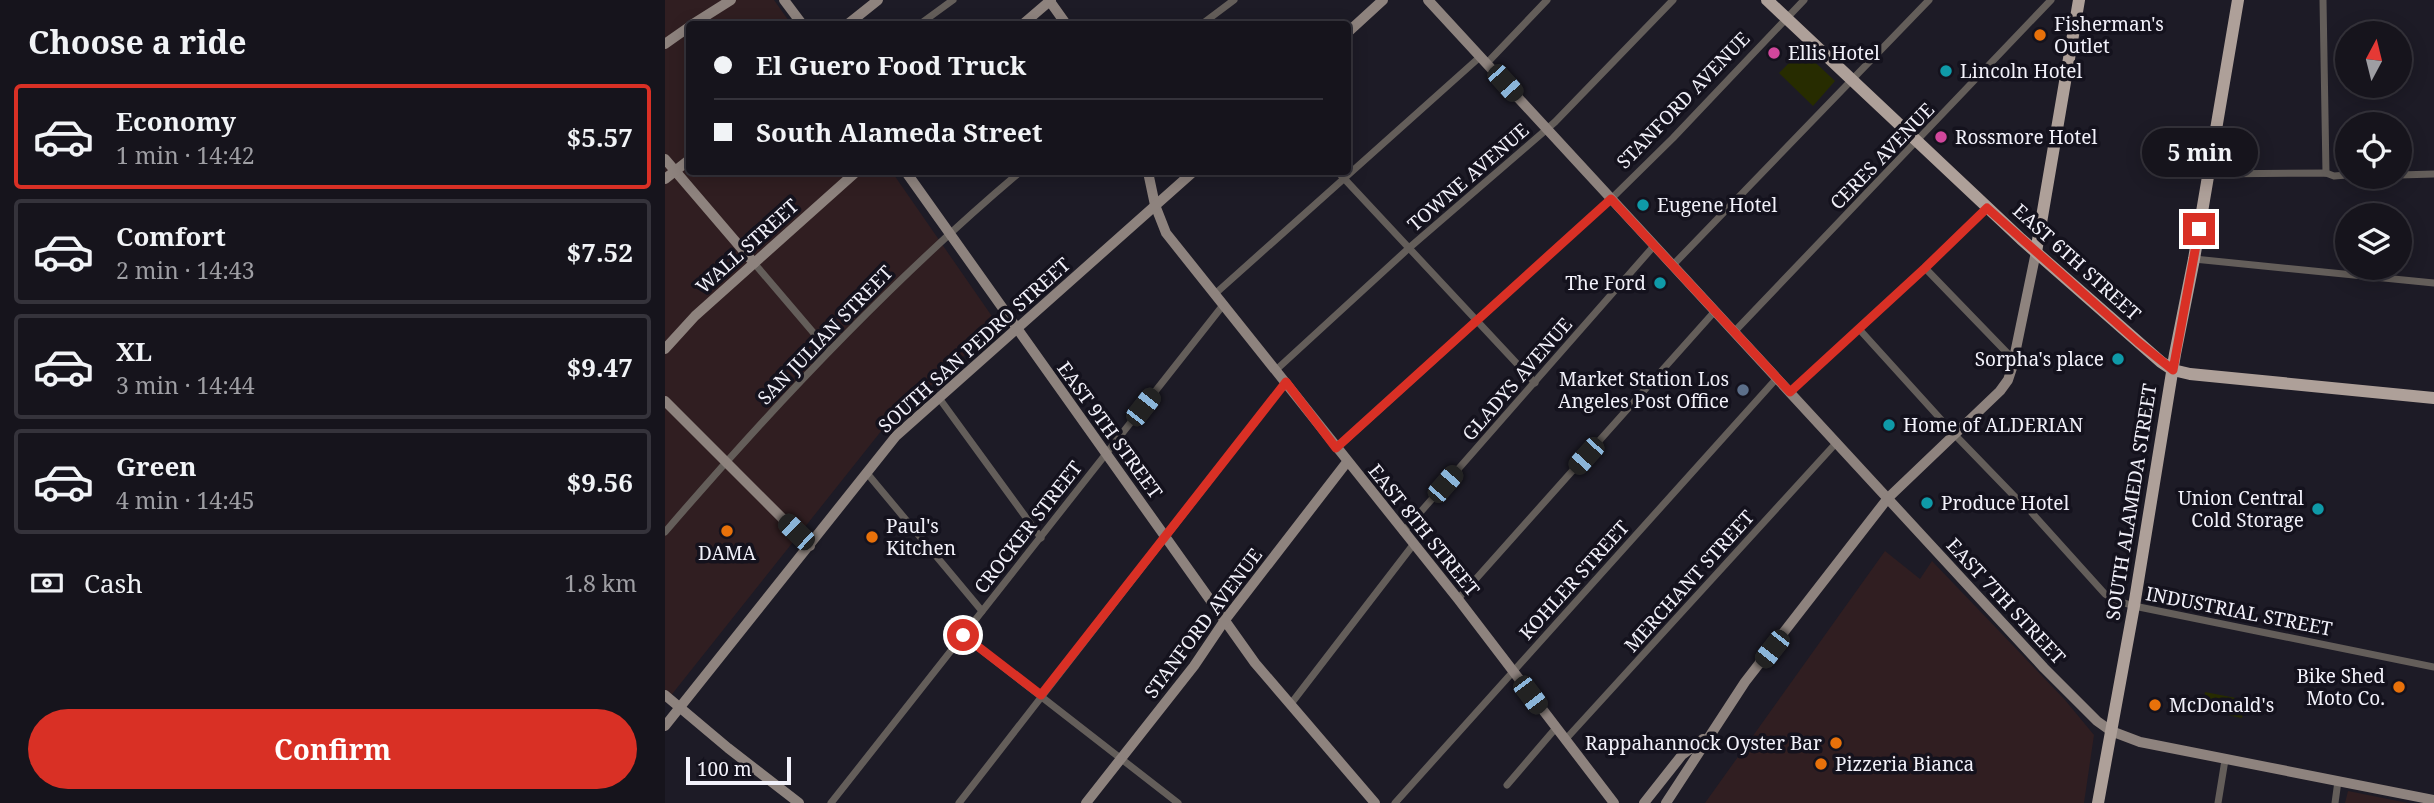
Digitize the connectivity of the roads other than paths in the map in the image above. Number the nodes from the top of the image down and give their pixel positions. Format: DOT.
graph roads {
  1 [pos="731,0"];
  2 [pos="784,0"];
  3 [pos="878,0"];
  4 [pos="953,0"];
  5 [pos="1050,0"];
  6 [pos="1234,0"];
  7 [pos="1383,0"];
  8 [pos="1428,0"];
  9 [pos="1546,0"];
  10 [pos="1673,0"];
  11 [pos="1766,0"];
  12 [pos="1804,0"];
  13 [pos="1929,0"];
  14 [pos="2051,0"];
  15 [pos="2080,0"];
  16 [pos="2238,0"];
  17 [pos="2322,0"];
  18 [pos="1785,18"];
  19 [pos="699,21"];
  20 [pos="800,21"];
  21 [pos="852,21"];
  22 [pos="924,21"];
  23 [pos="1026,21"];
  24 [pos="1064,21"];
  25 [pos="1206,21"];
  26 [pos="686,29"];
  27 [pos="1351,29"];
  28 [pos="665,44"];
  29 [pos="1484,60"];
  30 [pos="1852,80"];
  31 [pos="1547,129"];
  32 [pos="1917,142"];
  33 [pos="665,159"];
  34 [pos="686,163"];
  35 [pos="677,171"];
  36 [pos="2326,173"];
  37 [pos="1351,174"];
  38 [pos="2209,174"];
  39 [pos="2335,174"];
  40 [pos="2434,174"];
  41 [pos="853,175"];
  42 [pos="908,175"];
  43 [pos="1016,175"];
  44 [pos="1149,175"];
  45 [pos="1190,175"];
  46 [pos="1340,175"];
  47 [pos="1350,175"];
  48 [pos="2412,175"];
  49 [pos="665,180"];
  50 [pos="1344,180"];
  51 [pos="1611,199"];
  52 [pos="1155,205"];
  53 [pos="1987,208"];
  54 [pos="949,232"];
  55 [pos="1409,247"];
  56 [pos="1653,247"];
  57 [pos="2036,252"];
  58 [pos="2194,259"];
  59 [pos="754,262"];
  60 [pos="1672,266"];
  61 [pos="1925,268"];
  62 [pos="2434,283"];
  63 [pos="1216,293"];
  64 [pos="1224,304"];
  65 [pos="1715,312"];
  66 [pos="1477,321"];
  67 [pos="1016,329"];
  68 [pos="1859,329"];
  69 [pos="1734,332"];
  70 [pos="665,349"];
  71 [pos="829,352"];
  72 [pos="2014,360"];
  73 [pos="1276,370"];
  74 [pos="2173,370"];
  75 [pos="1777,378"];
  76 [pos="1286,382"];
  77 [pos="1535,383"];
  78 [pos="1790,392"];
  79 [pos="939,398"];
  80 [pos="2434,398"];
  81 [pos="665,401"];
  82 [pos="1955,436"];
  83 [pos="1836,442"];
  84 [pos="1336,448"];
  85 [pos="1106,453"];
  86 [pos="726,461"];
  87 [pos="1347,462"];
  88 [pos="866,472"];
  89 [pos="1888,498"];
  90 [pos="2016,498"];
  91 [pos="2032,513"];
  92 [pos="1403,531"];
  93 [pos="665,532"];
  94 [pos="1165,537"];
  95 [pos="1041,538"];
  96 [pos="1413,545"];
  97 [pos="810,546"];
  98 [pos="1458,599"];
  99 [pos="2134,606"];
  100 [pos="982,611"];
  101 [pos="1225,620"];
  102 [pos="963,635"];
  103 [pos="2434,667"];
  104 [pos="1513,672"];
  105 [pos="665,695"];
  106 [pos="1041,695"];
  107 [pos="1290,705"];
  108 [pos="679,708"];
  109 [pos="665,726"];
  110 [pos="1555,729"];
  111 [pos="2111,731"];
  112 [pos="1710,733"];
  113 [pos="1565,740"];
  114 [pos="1121,758"];
  115 [pos="2225,760"];
  116 [pos="2339,781"];
  117 [pos="1507,785"];
  118 [pos="2434,800"];
  119 [pos="799,803"];
  120 [pos="831,803"];
  121 [pos="959,803"];
  122 [pos="1086,803"];
  123 [pos="1178,803"];
  124 [pos="1375,803"];
  125 [pos="1395,803"];
  126 [pos="1613,803"];
  127 [pos="1644,803"];
  128 [pos="1666,803"];
  129 [pos="2098,803"];
  130 [pos="2218,803"];
  131 [pos="2335,803"];
  1 -- 19 [label="main road"];
  2 -- 20 [label="main road"];
  3 -- 21 [label="main road"];
  4 -- 22 [label="street"];
  5 -- 23 [label="main road"];
  5 -- 24 [label="main road"];
  6 -- 25 [label="street"];
  7 -- 27 [label="main road"];
  8 -- 29 [label="main road, EAST 7TH STREET"];
  9 -- 29 [label="street"];
  10 -- 31 [label="street, TOWNE AVENUE"];
  11 -- 18 [label="main road, EAST 6TH STREET"];
  12 -- 18 [label="street, STANFORD AVENUE"];
  13 -- 30 [label="street"];
  14 -- 32 [label="street, CERES AVENUE"];
  15 -- 57 [label="main road"];
  16 -- 38 [label="main road, SOUTH ALAMEDA STREET"];
  17 -- 36 [label="street"];
  18 -- 30 [label="main road, EAST 6TH STREET"];
  18 -- 51 [label="street, STANFORD AVENUE"];
  26 -- 28 [label="main road"];
  29 -- 31 [label="main road, EAST 7TH STREET"];
  29 -- 37 [label="street"];
  30 -- 32 [label="main road, EAST 6TH STREET"];
  30 -- 60 [label="street"];
  31 -- 51 [label="main road, EAST 7TH STREET"];
  31 -- 55 [label="street, TOWNE AVENUE"];
  32 -- 53 [label="main road, EAST 6TH STREET"];
  32 -- 69 [label="street, CERES AVENUE"];
  33 -- 35 [label="main road"];
  34 -- 35 [label="main road"];
  35 -- 49 [label="main road"];
  35 -- 59 [label="main road"];
  36 -- 38 [label="street"];
  36 -- 39 [label="street"];
  38 -- 58 [label="main road, SOUTH ALAMEDA STREET"];
  40 -- 48 [label="street"];
  41 -- 59 [label="main road, WALL STREET"];
  42 -- 54 [label="main road, EAST 9TH STREET"];
  43 -- 54 [label="street, SAN JULIAN STREET"];
  44 -- 52 [label="main road, EAST 8TH STREET"];
  45 -- 52 [label="main road, SOUTH SAN PEDRO STREET"];
  46 -- 50 [label="street"];
  47 -- 50 [label="street"];
  50 -- 55 [label="street"];
  50 -- 63 [label="street"];
  51 -- 56 [label="main road, EAST 7TH STREET"];
  51 -- 66 [label="street, STANFORD AVENUE"];
  52 -- 63 [label="main road, EAST 8TH STREET"];
  52 -- 67 [label="main road, SOUTH SAN PEDRO STREET"];
  53 -- 57 [label="main road, EAST 6TH STREET"];
  53 -- 61 [label="street"];
  54 -- 67 [label="main road, EAST 9TH STREET"];
  54 -- 71 [label="street, SAN JULIAN STREET"];
  55 -- 66 [label="street"];
  55 -- 73 [label="street, TOWNE AVENUE"];
  56 -- 60 [label="main road, EAST 7TH STREET"];
  56 -- 77 [label="street, GLADYS AVENUE"];
  57 -- 72 [label="main road"];
  57 -- 74 [label="main road, EAST 6TH STREET"];
  58 -- 62 [label="street"];
  58 -- 74 [label="main road, SOUTH ALAMEDA STREET"];
  59 -- 70 [label="main road, WALL STREET"];
  59 -- 71 [label="street"];
  60 -- 65 [label="main road, EAST 7TH STREET"];
  61 -- 68 [label="street"];
  61 -- 72 [label="street"];
  63 -- 64 [label="main road, EAST 8TH STREET"];
  64 -- 73 [label="main road, EAST 8TH STREET"];
  64 -- 85 [label="street, CROCKER STREET"];
  65 -- 69 [label="main road, EAST 7TH STREET"];
  65 -- 98 [label="street"];
  66 -- 77 [label="street"];
  66 -- 84 [label="street, STANFORD AVENUE"];
  67 -- 79 [label="main road, SOUTH SAN PEDRO STREET"];
  67 -- 85 [label="main road, EAST 9TH STREET"];
  68 -- 78 [label="street"];
  68 -- 82 [label="street"];
  69 -- 75 [label="main road, EAST 7TH STREET"];
  71 -- 86 [label="street, SAN JULIAN STREET"];
  72 -- 82 [label="main road"];
  73 -- 76 [label="main road, EAST 8TH STREET"];
  74 -- 80 [label="main road, EAST 6TH STREET"];
  74 -- 99 [label="main road, SOUTH ALAMEDA STREET"];
  75 -- 78 [label="main road, EAST 7TH STREET"];
  75 -- 104 [label="street, KOHLER STREET"];
  76 -- 84 [label="main road, EAST 8TH STREET"];
  76 -- 94 [label="street"];
  77 -- 92 [label="street, GLADYS AVENUE"];
  78 -- 83 [label="main road, EAST 7TH STREET"];
  79 -- 88 [label="main road, SOUTH SAN PEDRO STREET"];
  79 -- 95 [label="street"];
  81 -- 86 [label="main road"];
  82 -- 89 [label="main road"];
  82 -- 90 [label="street"];
  83 -- 89 [label="main road, EAST 7TH STREET"];
  83 -- 113 [label="street, MERCHANT STREET"];
  84 -- 87 [label="main road, EAST 8TH STREET"];
  85 -- 94 [label="main road, EAST 9TH STREET"];
  85 -- 95 [label="street, CROCKER STREET"];
  86 -- 93 [label="street, SAN JULIAN STREET"];
  86 -- 97 [label="main road"];
  87 -- 92 [label="main road, EAST 8TH STREET"];
  87 -- 101 [label="main road, STANFORD AVENUE"];
  88 -- 97 [label="main road, SOUTH SAN PEDRO STREET"];
  88 -- 100 [label="street"];
  89 -- 111 [label="main road, EAST 7TH STREET"];
  89 -- 112 [label="main road"];
  91 -- 99 [label="street, INDUSTRIAL STREET"];
  92 -- 96 [label="main road, EAST 8TH STREET"];
  94 -- 101 [label="main road, EAST 9TH STREET"];
  94 -- 106 [label="street"];
  95 -- 100 [label="street, CROCKER STREET"];
  96 -- 98 [label="main road, EAST 8TH STREET"];
  96 -- 107 [label="street"];
  97 -- 108 [label="main road, SOUTH SAN PEDRO STREET"];
  98 -- 104 [label="main road, EAST 8TH STREET"];
  99 -- 103 [label="street, INDUSTRIAL STREET"];
  99 -- 111 [label="main road, SOUTH ALAMEDA STREET"];
  100 -- 102 [label="street, CROCKER STREET"];
  101 -- 107 [label="main road, EAST 9TH STREET"];
  101 -- 114 [label="main road, STANFORD AVENUE"];
  102 -- 106 [label="street"];
  102 -- 120 [label="street, CROCKER STREET"];
  104 -- 110 [label="main road, EAST 8TH STREET"];
  104 -- 125 [label="street, KOHLER STREET"];
  105 -- 108 [label="main road"];
  106 -- 114 [label="street"];
  106 -- 121 [label="street"];
  107 -- 124 [label="main road, EAST 9TH STREET"];
  108 -- 109 [label="main road, SOUTH SAN PEDRO STREET"];
  108 -- 119 [label="main road"];
  110 -- 113 [label="main road, EAST 8TH STREET"];
  110 -- 117 [label="street"];
  111 -- 115 [label="main road, EAST 7TH STREET"];
  111 -- 129 [label="main road, SOUTH ALAMEDA STREET"];
  112 -- 127 [label="main road"];
  112 -- 128 [label="main road"];
  113 -- 126 [label="main road, EAST 8TH STREET"];
  114 -- 122 [label="main road, STANFORD AVENUE"];
  114 -- 123 [label="street"];
  115 -- 116 [label="main road, EAST 7TH STREET"];
  115 -- 130 [label="street"];
  116 -- 118 [label="main road, EAST 7TH STREET"];
  116 -- 131 [label="street"];
}
